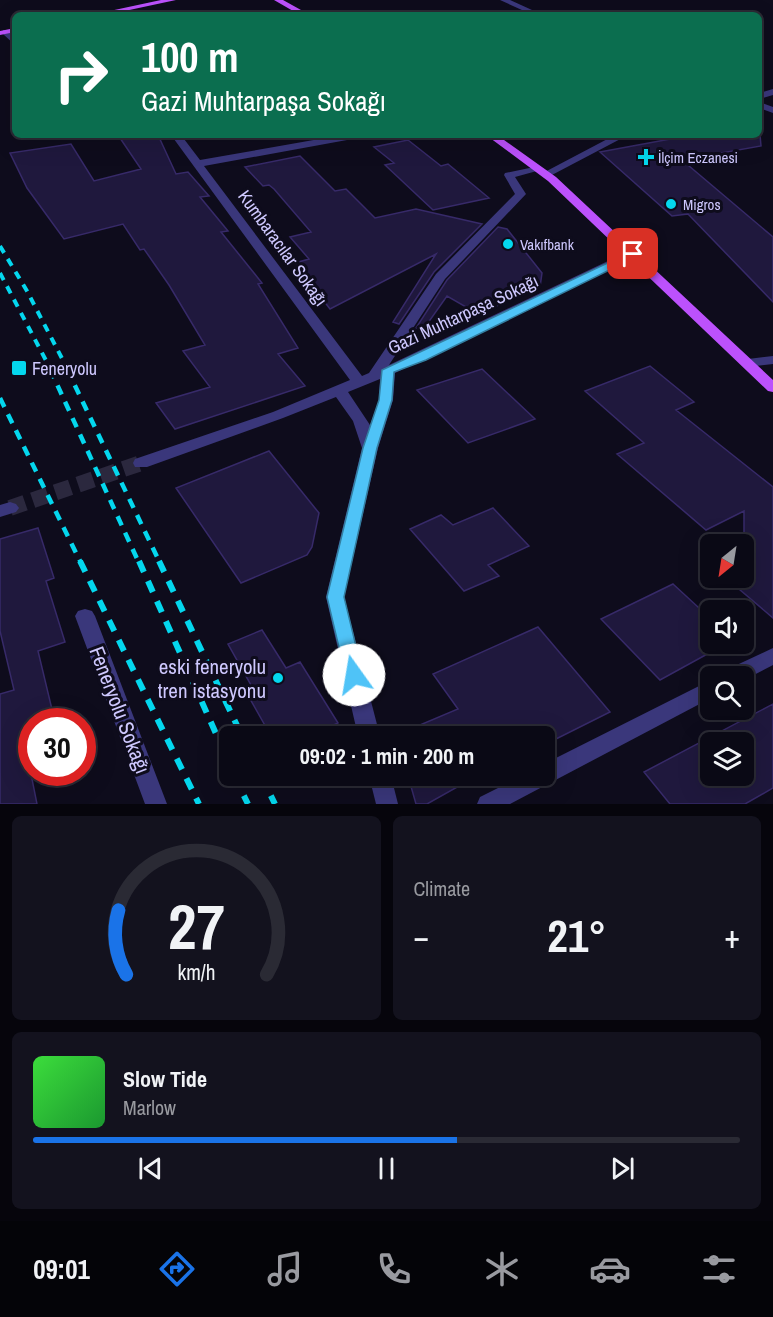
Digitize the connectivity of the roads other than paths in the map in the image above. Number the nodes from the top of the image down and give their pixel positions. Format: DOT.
graph roads {
  1 [pos="172,0"];
  2 [pos="278,0"];
  3 [pos="504,0"];
  4 [pos="110,12"];
  5 [pos="300,12"];
  6 [pos="532,12"];
  7 [pos="178,138"];
  8 [pos="341,138"];
  9 [pos="495,138"];
  10 [pos="616,138"];
  11 [pos="198,164"];
  12 [pos="543,172"];
  13 [pos="630,251"];
  14 [pos="773,360"];
  15 [pos="748,363"];
  16 [pos="382,373"];
  17 [pos="359,382"];
  18 [pos="773,388"];
  19 [pos="340,390"];
  20 [pos="370,448"];
  21 [pos="141,463"];
  22 [pos="85,616"];
  23 [pos="773,656"];
  24 [pos="753,666"];
  25 [pos="700,694"];
  26 [pos="367,726"];
  27 [pos="555,769"];
  28 [pos="382,786"];
  29 [pos="523,786"];
  30 [pos="156,804"];
  31 [pos="387,804"];
  32 [pos="488,804"];
  1 -- 4 [label="main road"];
  2 -- 5 [label="main road"];
  3 -- 6 [label="street"];
  7 -- 11 [label="street, Kumbaracılar Sokağı"];
  8 -- 11 [label="street"];
  9 -- 12 [label="main road"];
  10 -- 12 [label="street"];
  11 -- 17 [label="street, Kumbaracılar Sokağı"];
  12 -- 13 [label="main road"];
  12 -- 16 [label="street"];
  13 -- 15 [label="main road"];
  13 -- 16 [label="street, Gazi Muhtarpaşa Sokağı"];
  14 -- 15 [label="street"];
  15 -- 18 [label="main road"];
  16 -- 17 [label="street, Gazi Muhtarpaşa Sokağı"];
  16 -- 20 [label="street"];
  17 -- 19 [label="street, Gazi Muhtarpaşa Sokağı"];
  19 -- 20 [label="street"];
  19 -- 21 [label="street, Gazi Muhtarpaşa Sokağı"];
  20 -- 26 [label="street"];
  22 -- 30 [label="street, Feneryolu Sokağı"];
  23 -- 24 [label="street"];
  25 -- 27 [label="street"];
  28 -- 31 [label="street"];
  29 -- 32 [label="street"];
}
